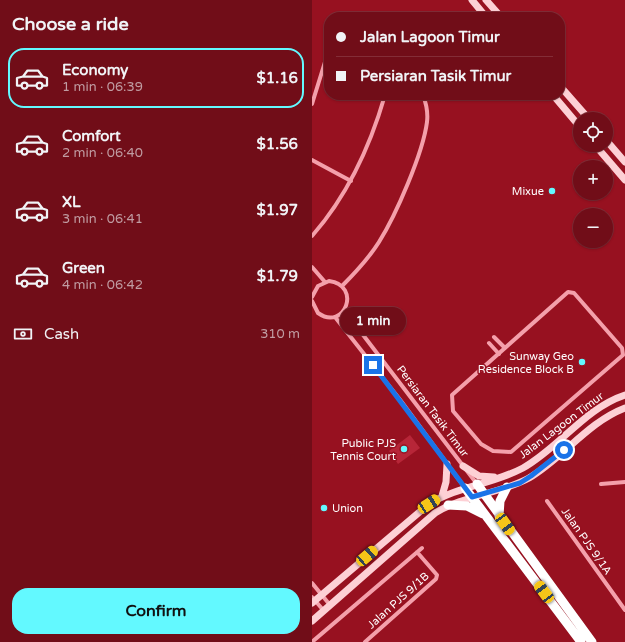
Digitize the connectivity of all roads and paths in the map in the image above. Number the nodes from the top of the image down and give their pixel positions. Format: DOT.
graph roads {
  1 [pos="472,0"];
  2 [pos="486,0"];
  3 [pos="482,12"];
  4 [pos="497,12"];
  5 [pos="324,64"];
  6 [pos="565,92"];
  7 [pos="384,100"];
  8 [pos="424,100"];
  9 [pos="557,100"];
  10 [pos="312,104"];
  11 [pos="582,112"];
  12 [pos="573,119"];
  13 [pos="613,148"];
  14 [pos="602,152"];
  15 [pos="312,160"];
  16 [pos="625,162"];
  17 [pos="625,180"];
  18 [pos="351,181"];
  19 [pos="312,236"];
  20 [pos="312,267"];
  21 [pos="325,282"];
  22 [pos="312,284"];
  23 [pos="342,286"];
  24 [pos="316,288"];
  25 [pos="312,297"];
  26 [pos="312,301"];
  27 [pos="313,310"];
  28 [pos="344,310"];
  29 [pos="335,317"];
  30 [pos="494,337"];
  31 [pos="489,343"];
  32 [pos="505,348"];
  33 [pos="499,354"];
  34 [pos="625,395"];
  35 [pos="625,408"];
  36 [pos="447,464"];
  37 [pos="463,466"];
  38 [pos="498,478"];
  39 [pos="625,482"];
  40 [pos="477,484"];
  41 [pos="601,484"];
  42 [pos="507,487"];
  43 [pos="465,488"];
  44 [pos="484,494"];
  45 [pos="442,496"];
  46 [pos="472,497"];
  47 [pos="547,501"];
  48 [pos="448,505"];
  49 [pos="486,515"];
  50 [pos="499,516"];
  51 [pos="422,548"];
  52 [pos="417,552"];
  53 [pos="312,583"];
  54 [pos="322,595"];
  55 [pos="313,600"];
  56 [pos="330,605"];
  57 [pos="625,610"];
  58 [pos="324,611"];
  59 [pos="312,621"];
  60 [pos="312,642"];
  61 [pos="365,642"];
  62 [pos="581,642"];
  63 [pos="592,642"];
  1 -- 3 [label="main road"];
  2 -- 4 [label="main road"];
  5 -- 10 [label="street"];
  6 -- 11 [label="main road"];
  7 -- 18 [label="street"];
  8 -- 23 [label="street"];
  9 -- 12 [label="main road"];
  13 -- 16 [label="main road"];
  14 -- 17 [label="main road"];
  15 -- 18 [label="street"];
  18 -- 19 [label="street"];
  20 -- 21 [label="street"];
  21 -- 23 [label="street"];
  21 -- 24 [label="street"];
  22 -- 24 [label="street"];
  23 -- 28 [label="street"];
  24 -- 25 [label="street"];
  26 -- 27 [label="street"];
  27 -- 29 [label="street"];
  28 -- 29 [label="street"];
  28 -- 37 [label="street, Persiaran Tasik Timur"];
  29 -- 36 [label="street, Persiaran Tasik Timur"];
  30 -- 32 [label="street"];
  31 -- 33 [label="street"];
  32 -- 33 [label="street"];
  32 -- 33 [label="street"];
  34 -- 38 [label="main road, Jalan Lagoon Timur"];
  35 -- 42 [label="main road, Jalan Lagoon Timur"];
  36 -- 43 [label="street, Persiaran Tasik Timur"];
  36 -- 45 [label="main road"];
  37 -- 38 [label="main road"];
  37 -- 40 [label="street, Persiaran Tasik Timur"];
  38 -- 40 [label="main road, Jalan Lagoon Timur"];
  39 -- 41 [label="street"];
  40 -- 43 [label="main road, Jalan Lagoon Timur"];
  40 -- 44 [label="highway"];
  42 -- 44 [label="main road, Jalan Lagoon Timur"];
  42 -- 50 [label="highway"];
  43 -- 45 [label="main road, Jalan Lagoon Timur"];
  43 -- 46 [label="highway"];
  44 -- 46 [label="main road, Jalan Lagoon Timur"];
  44 -- 50 [label="highway"];
  45 -- 54 [label="main road, Jalan Lagoon Timur"];
  46 -- 48 [label="main road, Jalan Lagoon Timur"];
  46 -- 49 [label="highway"];
  47 -- 57 [label="street, Jalan PJS 9/1A"];
  48 -- 49 [label="highway"];
  48 -- 56 [label="main road, Jalan Lagoon Timur"];
  49 -- 62 [label="highway"];
  50 -- 63 [label="highway"];
  51 -- 52 [label="street"];
  52 -- 60 [label="street"];
  52 -- 61 [label="street, Jalan PJS 9/1B"];
  53 -- 54 [label="street"];
  54 -- 55 [label="main road, Jalan Lagoon Timur"];
  54 -- 56 [label="street"];
  55 -- 58 [label="street"];
  56 -- 58 [label="main road, Jalan Lagoon Timur"];
  58 -- 59 [label="main road, Jalan Lagoon Timur"];
}
